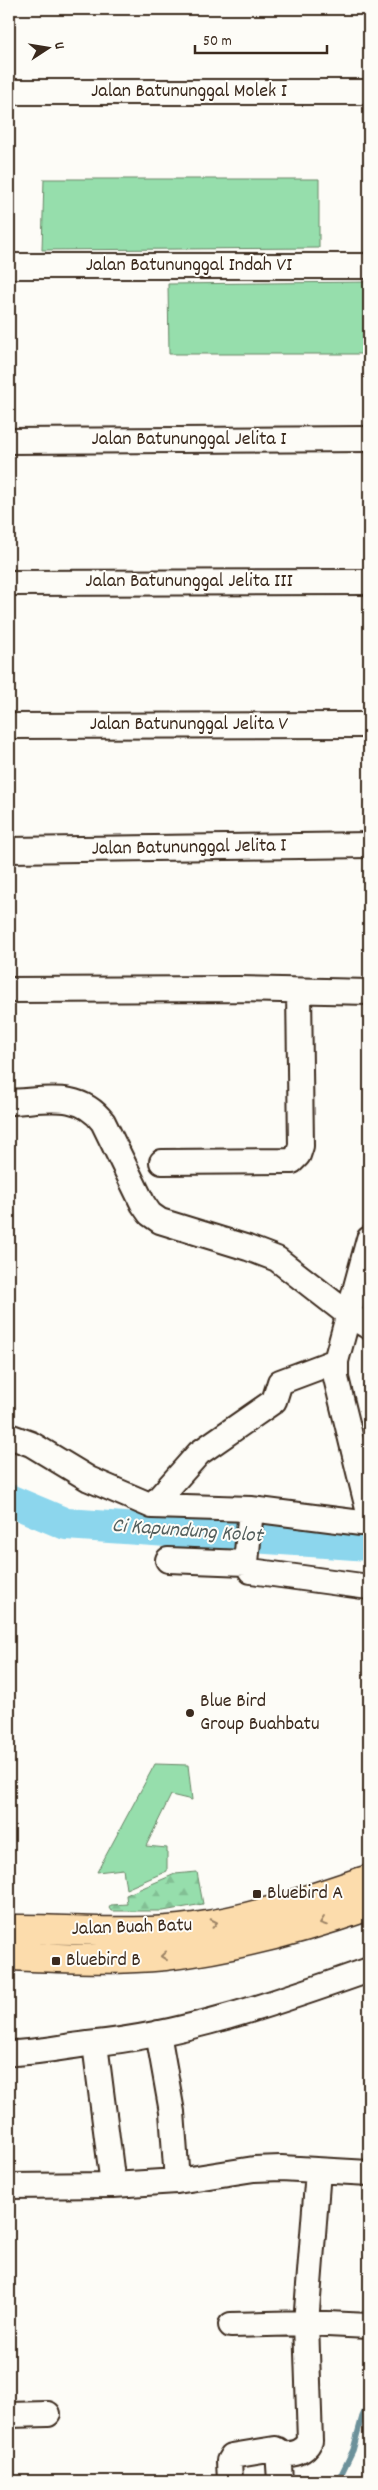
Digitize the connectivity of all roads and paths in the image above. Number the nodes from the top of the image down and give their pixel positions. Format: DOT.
graph roads {
  1 [pos="9,92"];
  2 [pos="369,92"];
  3 [pos="9,266"];
  4 [pos="369,266"];
  5 [pos="369,440"];
  6 [pos="9,441"];
  7 [pos="369,582"];
  8 [pos="9,583"];
  9 [pos="369,725"];
  10 [pos="9,726"];
  11 [pos="369,846"];
  12 [pos="9,850"];
  13 [pos="9,990"];
  14 [pos="299,991"];
  15 [pos="369,992"];
  16 [pos="9,1102"];
  17 [pos="162,1162"];
  18 [pos="369,1239"];
  19 [pos="359,1321"];
  20 [pos="336,1361"];
  21 [pos="9,1436"];
  22 [pos="162,1506"];
  23 [pos="369,1514"];
  24 [pos="250,1519"];
  25 [pos="247,1559"];
  26 [pos="168,1560"];
  27 [pos="369,1586"];
  28 [pos="369,1879"];
  29 [pos="369,1906"];
  30 [pos="9,1929"];
  31 [pos="9,1956"];
  32 [pos="369,1970"];
  33 [pos="158,2033"];
  34 [pos="95,2044"];
  35 [pos="9,2053"];
  36 [pos="318,2170"];
  37 [pos="369,2173"];
  38 [pos="177,2181"];
  39 [pos="113,2185"];
  40 [pos="9,2186"];
  41 [pos="306,2323"];
  42 [pos="231,2325"];
  43 [pos="369,2326"];
  44 [pos="48,2414"];
  45 [pos="9,2415"];
  46 [pos="278,2450"];
  47 [pos="230,2481"];
  48 [pos="280,2481"];
  1 -- 2 [label="street, Jalan Batununggal Molek I"];
  3 -- 4 [label="street, Jalan Batununggal Indah VI"];
  5 -- 6 [label="street, Jalan Batununggal Jelita I"];
  7 -- 8 [label="street, Jalan Batununggal Jelita III"];
  9 -- 10 [label="street, Jalan Batununggal Jelita V"];
  11 -- 12 [label="street, Jalan Batununggal Jelita I"];
  13 -- 14 [label="street"];
  14 -- 15 [label="street"];
  14 -- 17 [label="street"];
  16 -- 19 [label="street"];
  18 -- 19 [label="street"];
  19 -- 20 [label="street"];
  20 -- 22 [label="street"];
  20 -- 23 [label="street"];
  21 -- 22 [label="street"];
  22 -- 24 [label="street"];
  23 -- 24 [label="street"];
  24 -- 25 [label="street"];
  25 -- 26 [label="street"];
  25 -- 27 [label="street"];
  30 -- 28 [label="main road, Jalan Buah Batu, one-way"];
  29 -- 31 [label="main road, Jalan Buah Batu, one-way"];
  32 -- 33 [label="street"];
  33 -- 34 [label="street"];
  33 -- 38 [label="street"];
  34 -- 35 [label="street"];
  34 -- 39 [label="street"];
  36 -- 37 [label="street"];
  36 -- 38 [label="street"];
  36 -- 41 [label="street"];
  38 -- 39 [label="street"];
  39 -- 40 [label="street"];
  41 -- 42 [label="street"];
  41 -- 43 [label="street"];
  41 -- 46 [label="street"];
  44 -- 45 [label="street"];
  46 -- 47 [label="street"];
  46 -- 48 [label="street"];
}
